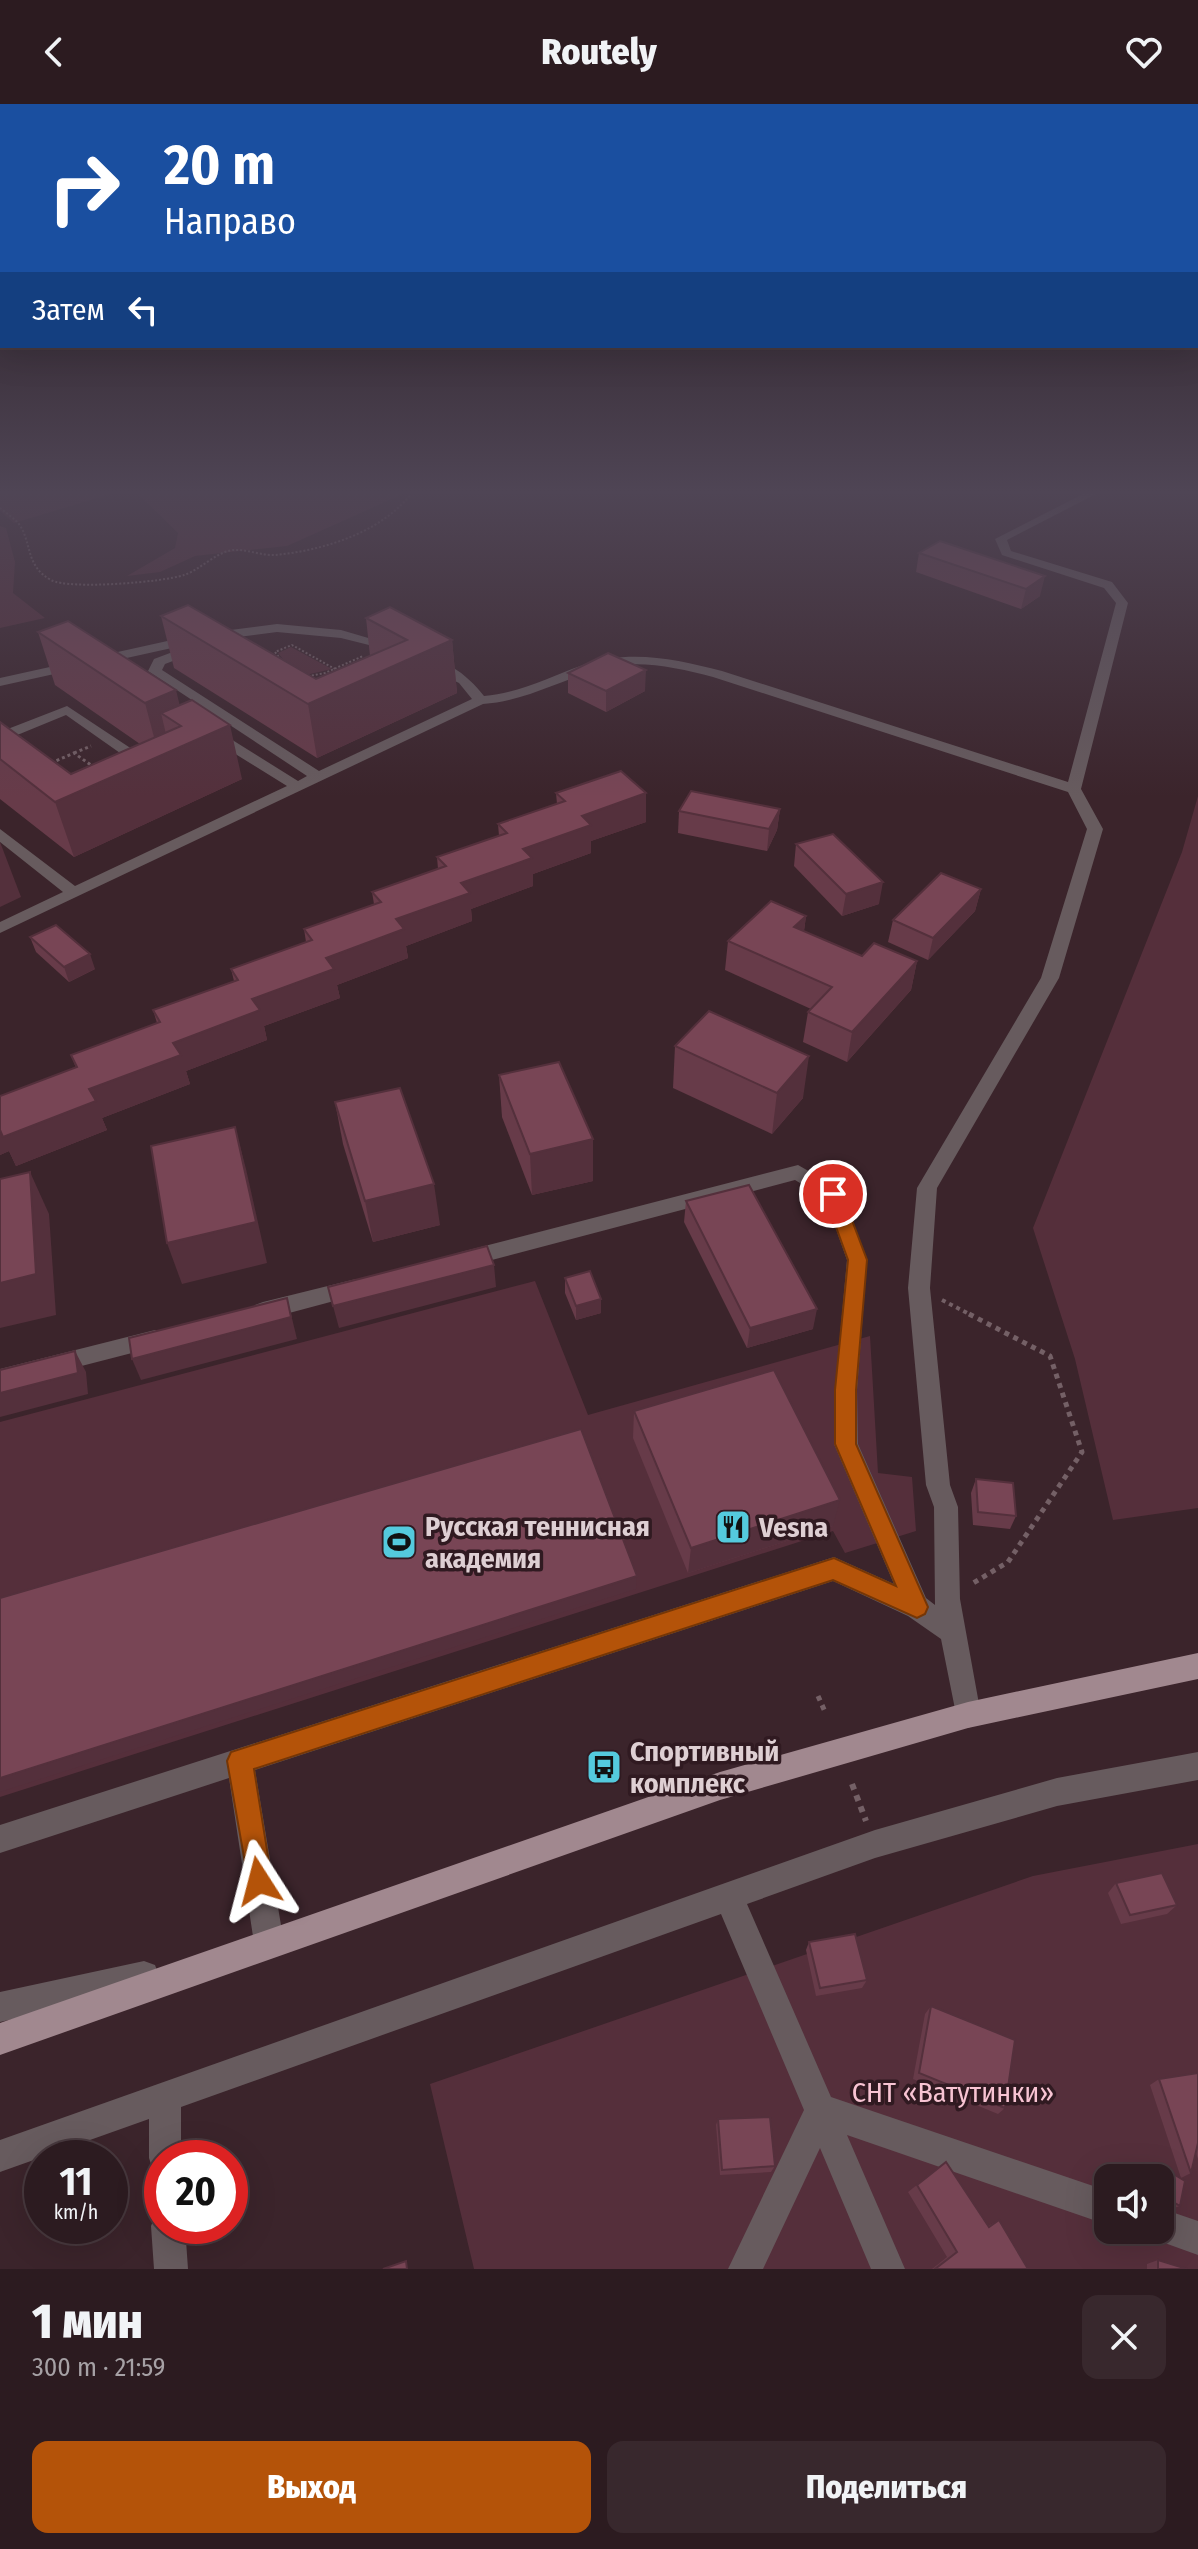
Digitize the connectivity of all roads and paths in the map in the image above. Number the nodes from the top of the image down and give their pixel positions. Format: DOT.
graph roads {
  1 [pos="1116,595"];
  2 [pos="235,651"];
  3 [pos="409,654"];
  4 [pos="118,655"];
  5 [pos="94,660"];
  6 [pos="281,661"];
  7 [pos="372,661"];
  8 [pos="124,671"];
  9 [pos="325,673"];
  10 [pos="295,679"];
  11 [pos="0,682"];
  12 [pos="331,682"];
  13 [pos="0,696"];
  14 [pos="480,700"];
  15 [pos="194,722"];
  16 [pos="20,752"];
  17 [pos="0,760"];
  18 [pos="40,767"];
  19 [pos="159,769"];
  20 [pos="100,772"];
  21 [pos="318,777"];
  22 [pos="298,787"];
  23 [pos="1074,789"];
  24 [pos="2,837"];
  25 [pos="74,893"];
  26 [pos="0,928"];
  27 [pos="441,1265"];
  28 [pos="380,1281"];
  29 [pos="919,1288"];
  30 [pos="243,1316"];
  31 [pos="182,1332"];
  32 [pos="0,1378"];
  33 [pos="947,1599"];
  34 [pos="917,1607"];
  35 [pos="954,1633"];
  36 [pos="1198,1666"];
  37 [pos="818,1696"];
  38 [pos="826,1714"];
  39 [pos="968,1715"];
  40 [pos="240,1761"];
  41 [pos="1198,1766"];
  42 [pos="852,1784"];
  43 [pos="867,1823"];
  44 [pos="0,1839"];
  45 [pos="728,1895"];
  46 [pos="269,1943"];
  47 [pos="218,1960"];
  48 [pos="0,2007"];
  49 [pos="0,2039"];
  50 [pos="165,2096"];
  51 [pos="821,2110"];
  52 [pos="165,2140"];
  53 [pos="0,2156"];
  54 [pos="1094,2203"];
  55 [pos="1174,2230"];
  56 [pos="1198,2238"];
  57 [pos="169,2244"];
  58 [pos="171,2269"];
  59 [pos="745,2269"];
  60 [pos="888,2269"];
  1 -- 23 [label="street"];
  2 -- 21 [label="street"];
  3 -- 4 [label="street"];
  3 -- 7 [label="street"];
  3 -- 14 [label="street"];
  4 -- 5 [label="street"];
  4 -- 8 [label="street"];
  5 -- 11 [label="street"];
  5 -- 13 [label="street"];
  6 -- 9 [label="path"];
  9 -- 10 [label="path"];
  9 -- 12 [label="path"];
  14 -- 21 [label="street"];
  14 -- 23 [label="street"];
  15 -- 22 [label="street"];
  16 -- 17 [label="street"];
  16 -- 18 [label="street"];
  16 -- 19 [label="street"];
  18 -- 20 [label="path"];
  21 -- 22 [label="street"];
  22 -- 25 [label="street"];
  23 -- 29 [label="street"];
  24 -- 25 [label="street"];
  25 -- 26 [label="street"];
  27 -- 34 [label="street"];
  28 -- 30 [label="street"];
  29 -- 33 [label="street"];
  29 -- 33 [label="path"];
  31 -- 32 [label="street"];
  33 -- 35 [label="street"];
  34 -- 35 [label="street"];
  34 -- 40 [label="street"];
  35 -- 39 [label="street"];
  36 -- 39 [label="main road"];
  37 -- 38 [label="path"];
  39 -- 46 [label="main road"];
  40 -- 44 [label="street"];
  40 -- 46 [label="street"];
  41 -- 45 [label="street"];
  42 -- 43 [label="path"];
  45 -- 50 [label="street"];
  45 -- 51 [label="street"];
  46 -- 47 [label="main road"];
  47 -- 48 [label="street"];
  47 -- 49 [label="main road"];
  50 -- 52 [label="street"];
  50 -- 53 [label="street"];
  51 -- 54 [label="street"];
  51 -- 59 [label="street"];
  51 -- 60 [label="street"];
  55 -- 56 [label="street"];
  57 -- 58 [label="street"];
}
